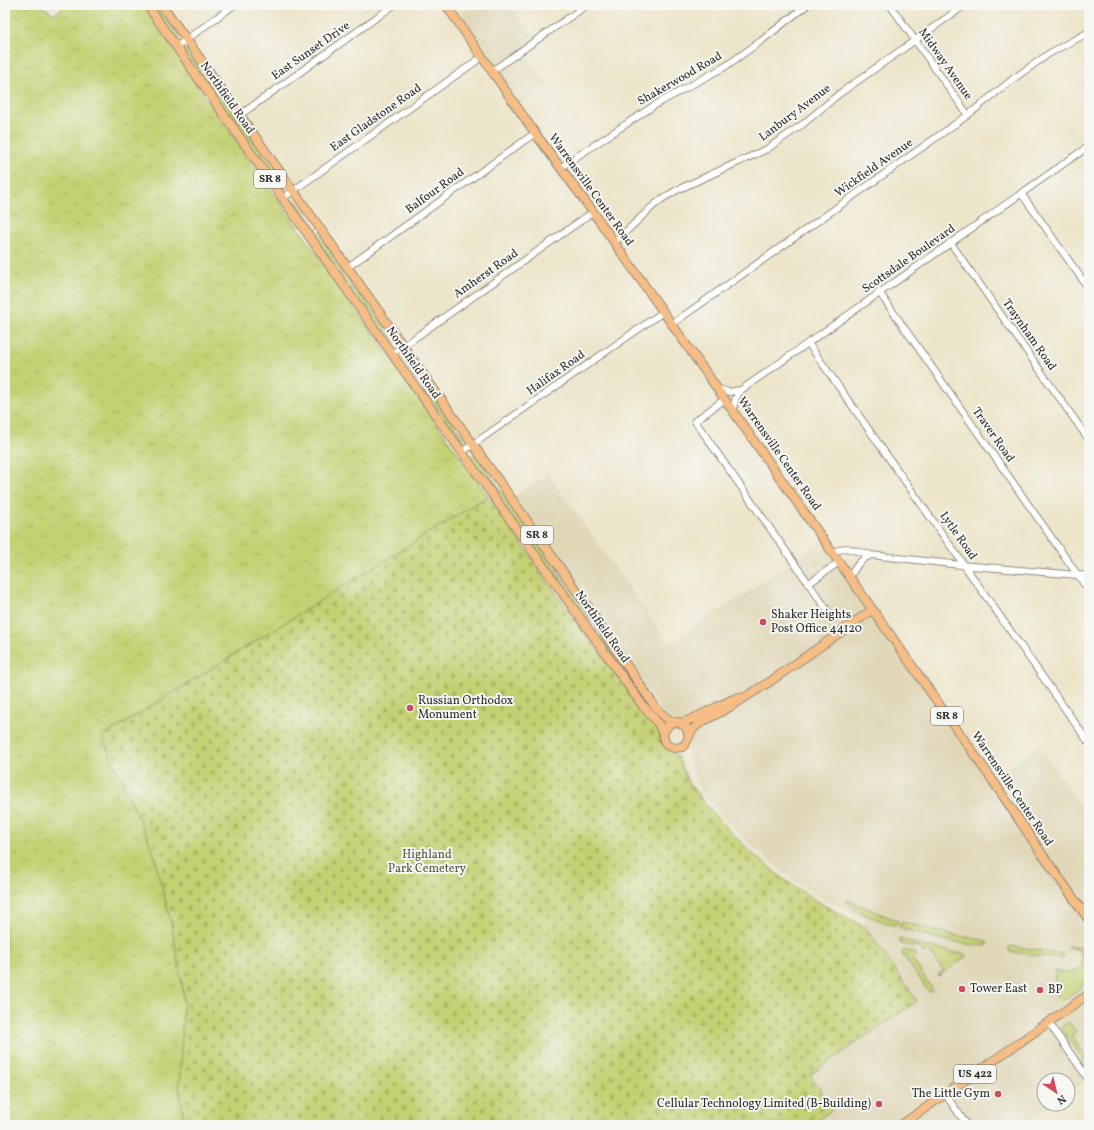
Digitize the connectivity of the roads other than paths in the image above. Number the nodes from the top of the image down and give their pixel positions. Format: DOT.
graph roads {
  1 [pos="148,5"];
  2 [pos="162,5"];
  3 [pos="234,5"];
  4 [pos="394,5"];
  5 [pos="446,5"];
  6 [pos="587,5"];
  7 [pos="807,5"];
  8 [pos="890,5"];
  9 [pos="965,5"];
  10 [pos="1089,32"];
  11 [pos="186,39"];
  12 [pos="915,40"];
  13 [pos="176,46"];
  14 [pos="482,57"];
  15 [pos="492,71"];
  16 [pos="240,114"];
  17 [pos="968,115"];
  18 [pos="535,133"];
  19 [pos="1089,146"];
  20 [pos="561,167"];
  21 [pos="294,191"];
  22 [pos="1021,193"];
  23 [pos="283,198"];
  24 [pos="593,212"];
  25 [pos="615,242"];
  26 [pos="950,242"];
  27 [pos="348,267"];
  28 [pos="1089,289"];
  29 [pos="880,292"];
  30 [pos="663,312"];
  31 [pos="672,324"];
  32 [pos="808,343"];
  33 [pos="403,346"];
  34 [pos="392,354"];
  35 [pos="718,389"];
  36 [pos="741,390"];
  37 [pos="725,399"];
  38 [pos="734,412"];
  39 [pos="1089,440"];
  40 [pos="473,444"];
  41 [pos="462,452"];
  42 [pos="832,552"];
  43 [pos="871,555"];
  44 [pos="839,562"];
  45 [pos="965,566"];
  46 [pos="1078,575"];
  47 [pos="1089,576"];
  48 [pos="849,578"];
  49 [pos="808,584"];
  50 [pos="1089,591"];
  51 [pos="872,610"];
  52 [pos="832,617"];
  53 [pos="753,692"];
  54 [pos="677,723"];
  55 [pos="663,733"];
  56 [pos="689,736"];
  57 [pos="1089,743"];
  58 [pos="1089,920"];
  59 [pos="1089,994"];
  60 [pos="1049,1023"];
  61 [pos="1089,1080"];
  62 [pos="945,1094"];
  63 [pos="901,1125"];
  64 [pos="968,1125"];
  1 -- 13 [label="main road, Northfield Road / SR 8"];
  2 -- 11 [label="main road, Northfield Road / SR 8"];
  3 -- 11 [label="street"];
  4 -- 16 [label="street, East Sunset Drive"];
  5 -- 14 [label="main road, Warrensville Center Road"];
  6 -- 15 [label="street"];
  7 -- 20 [label="street, Shakerwood Road"];
  8 -- 12 [label="street, Midway Avenue"];
  9 -- 12 [label="street, Lanbury Avenue"];
  10 -- 17 [label="street, Wickfield Avenue"];
  11 -- 13 [label="street"];
  11 -- 16 [label="main road, Northfield Road / SR 8"];
  12 -- 17 [label="street, Midway Avenue"];
  12 -- 25 [label="street, Lanbury Avenue"];
  13 -- 23 [label="main road, Northfield Road / SR 8"];
  14 -- 15 [label="main road, Warrensville Center Road"];
  14 -- 21 [label="street, East Gladstone Road"];
  15 -- 18 [label="main road, Warrensville Center Road"];
  16 -- 21 [label="main road, Northfield Road / SR 8"];
  17 -- 31 [label="street, Wickfield Avenue"];
  18 -- 20 [label="main road, Warrensville Center Road"];
  18 -- 27 [label="street, Balfour Road"];
  19 -- 22 [label="street, Scottsdale Boulevard"];
  20 -- 24 [label="main road, Warrensville Center Road"];
  21 -- 23 [label="street, East Gladstone Road"];
  21 -- 27 [label="main road, Northfield Road / SR 8"];
  22 -- 26 [label="street, Scottsdale Boulevard"];
  22 -- 28 [label="street"];
  23 -- 34 [label="main road, Northfield Road / SR 8"];
  24 -- 25 [label="main road, Warrensville Center Road"];
  24 -- 33 [label="street, Amherst Road"];
  25 -- 30 [label="main road, Warrensville Center Road"];
  26 -- 29 [label="street, Scottsdale Boulevard"];
  26 -- 39 [label="street, Traynham Road"];
  27 -- 33 [label="main road, Northfield Road / SR 8"];
  29 -- 32 [label="street, Scottsdale Boulevard"];
  29 -- 46 [label="street, Traver Road"];
  30 -- 31 [label="main road, Warrensville Center Road"];
  30 -- 40 [label="street, Halifax Road"];
  31 -- 35 [label="main road, Warrensville Center Road"];
  32 -- 36 [label="street, Scottsdale Boulevard"];
  32 -- 45 [label="street, Lytle Road"];
  33 -- 34 [label="street, Amherst Road"];
  33 -- 40 [label="main road, Northfield Road / SR 8"];
  34 -- 41 [label="main road, Northfield Road / SR 8"];
  35 -- 36 [label="street"];
  35 -- 37 [label="main road, Warrensville Center Road"];
  36 -- 38 [label="street"];
  37 -- 38 [label="main road, Warrensville Center Road"];
  37 -- 49 [label="street"];
  38 -- 42 [label="main road, Warrensville Center Road"];
  40 -- 41 [label="street, Halifax Road"];
  40 -- 54 [label="main road, Northfield Road / SR 8"];
  41 -- 55 [label="main road, Northfield Road / SR 8"];
  42 -- 43 [label="street"];
  42 -- 44 [label="main road, Warrensville Center Road"];
  43 -- 45 [label="street"];
  43 -- 48 [label="street"];
  44 -- 48 [label="main road, Warrensville Center Road"];
  44 -- 49 [label="street"];
  45 -- 46 [label="street"];
  45 -- 57 [label="street, Lytle Road"];
  46 -- 47 [label="street"];
  46 -- 50 [label="street, Traver Road"];
  48 -- 51 [label="main road, Warrensville Center Road"];
  49 -- 52 [label="street"];
  51 -- 53 [label="main road, SR 8"];
  51 -- 58 [label="main road, Warrensville Center Road / SR 8"];
  53 -- 54 [label="main road, SR 8"];
  53 -- 56 [label="main road, SR 8"];
  54 -- 55 [label="main road"];
  54 -- 56 [label="main road"];
  55 -- 56 [label="main road, SR 8"];
  59 -- 60 [label="main road, US 422"];
  60 -- 61 [label="street"];
  60 -- 62 [label="main road, US 422"];
  62 -- 63 [label="main road, US 422"];
  62 -- 64 [label="street"];
}
